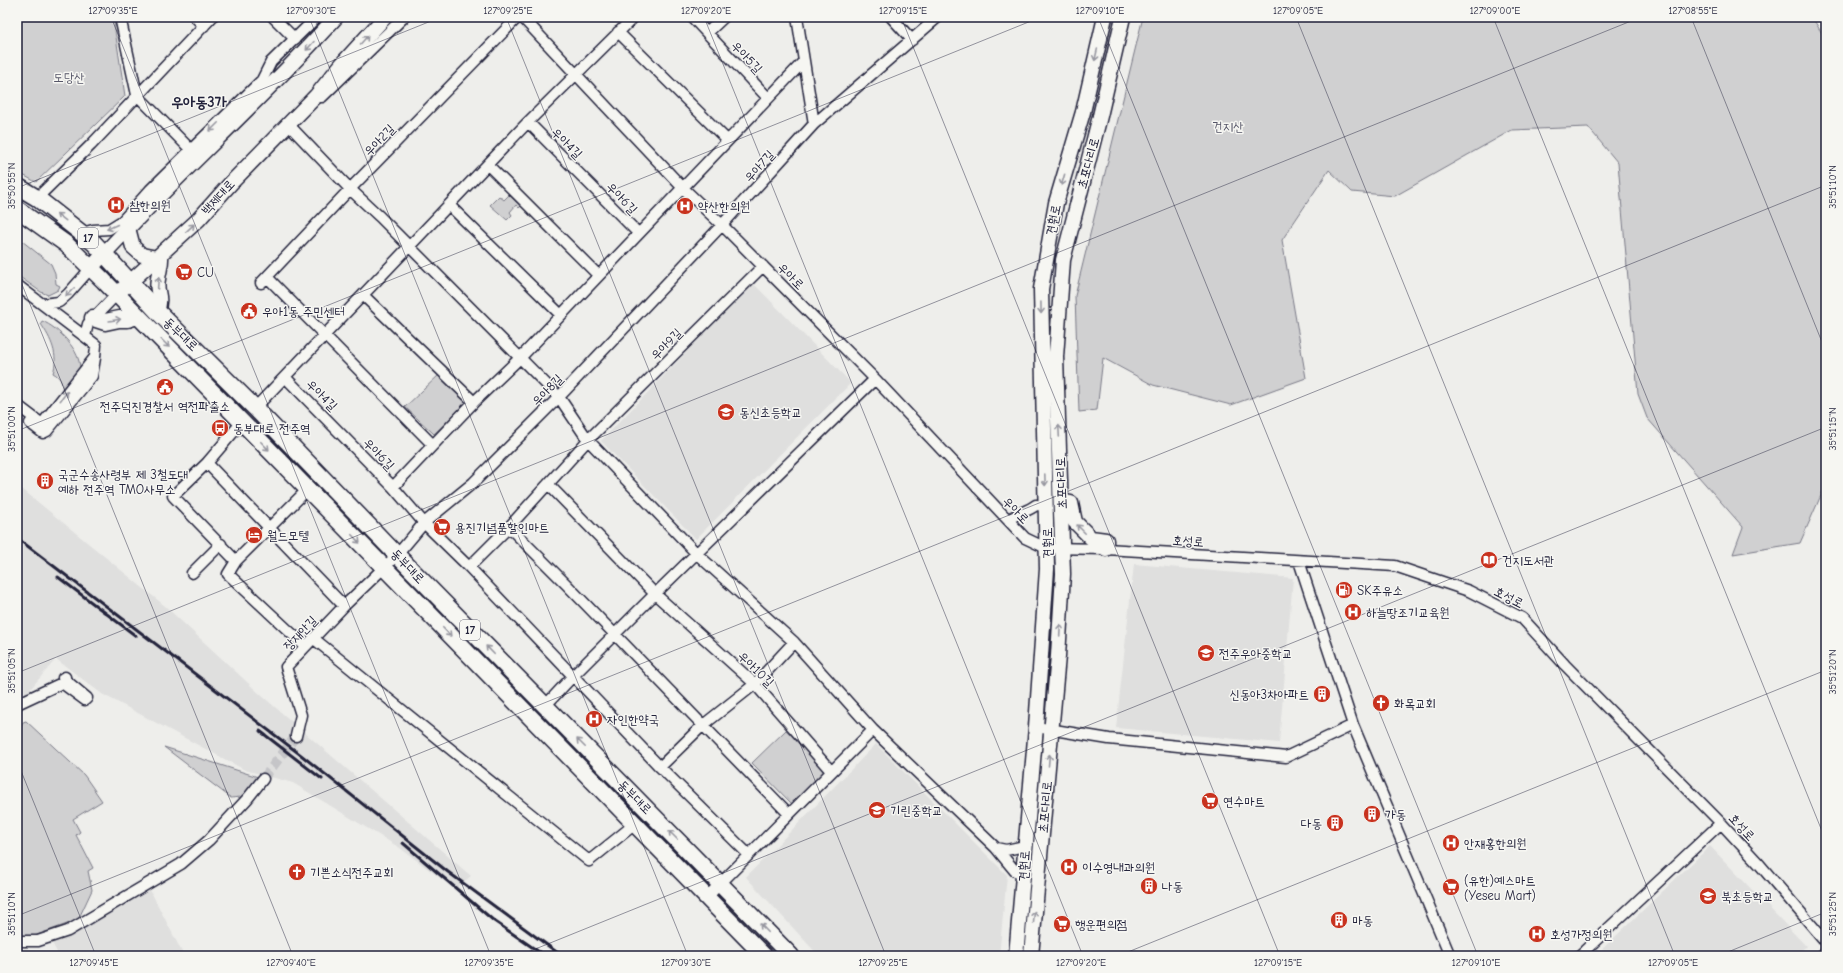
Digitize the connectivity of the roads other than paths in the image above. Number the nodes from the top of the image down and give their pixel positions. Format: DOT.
graph roads {
  1 [pos="120,17"];
  2 [pos="195,17"];
  3 [pos="212,17"];
  4 [pos="273,17"];
  5 [pos="317,17"];
  6 [pos="336,17"];
  7 [pos="385,17"];
  8 [pos="404,17"];
  9 [pos="518,17"];
  10 [pos="522,17"];
  11 [pos="634,17"];
  12 [pos="692,17"];
  13 [pos="724,17"];
  14 [pos="797,17"];
  15 [pos="891,17"];
  16 [pos="938,17"];
  17 [pos="1105,17"];
  18 [pos="1123,17"];
  19 [pos="204,26"];
  20 [pos="618,32"];
  21 [pos="707,33"];
  22 [pos="295,39"];
  23 [pos="912,40"];
  24 [pos="804,61"];
  25 [pos="575,74"];
  26 [pos="262,80"];
  27 [pos="137,95"];
  28 [pos="316,96"];
  29 [pos="768,98"];
  30 [pos="256,99"];
  31 [pos="238,104"];
  32 [pos="528,122"];
  33 [pos="288,124"];
  34 [pos="814,124"];
  35 [pos="727,140"];
  36 [pos="191,150"];
  37 [pos="488,165"];
  38 [pos="175,166"];
  39 [pos="587,181"];
  40 [pos="170,184"];
  41 [pos="17,186"];
  42 [pos="683,188"];
  43 [pos="350,189"];
  44 [pos="150,190"];
  45 [pos="37,198"];
  46 [pos="449,205"];
  47 [pos="17,209"];
  48 [pos="722,225"];
  49 [pos="128,228"];
  50 [pos="82,233"];
  51 [pos="638,233"];
  52 [pos="410,247"];
  53 [pos="104,254"];
  54 [pos="159,256"];
  55 [pos="763,266"];
  56 [pos="91,268"];
  57 [pos="598,275"];
  58 [pos="130,282"];
  59 [pos="17,285"];
  60 [pos="117,294"];
  61 [pos="363,295"];
  62 [pos="43,304"];
  63 [pos="157,311"];
  64 [pos="561,315"];
  65 [pos="137,316"];
  66 [pos="93,318"];
  67 [pos="85,336"];
  68 [pos="324,336"];
  69 [pos="95,357"];
  70 [pos="521,357"];
  71 [pos="285,376"];
  72 [pos="875,380"];
  73 [pos="559,397"];
  74 [pos="474,402"];
  75 [pos="17,405"];
  76 [pos="255,408"];
  77 [pos="17,413"];
  78 [pos="242,422"];
  79 [pos="340,433"];
  80 [pos="588,440"];
  81 [pos="433,445"];
  82 [pos="207,463"];
  83 [pos="548,484"];
  84 [pos="393,487"];
  85 [pos="308,489"];
  86 [pos="1061,501"];
  87 [pos="1046,506"];
  88 [pos="1008,520"];
  89 [pos="424,523"];
  90 [pos="509,527"];
  91 [pos="270,529"];
  92 [pos="221,544"];
  93 [pos="1046,548"];
  94 [pos="1063,548"];
  95 [pos="1106,549"];
  96 [pos="697,554"];
  97 [pos="397,555"];
  98 [pos="236,561"];
  99 [pos="1299,561"];
  100 [pos="384,567"];
  101 [pos="469,567"];
  102 [pos="192,573"];
  103 [pos="655,594"];
  104 [pos="344,606"];
  105 [pos="615,635"];
  106 [pos="313,638"];
  107 [pos="794,642"];
  108 [pos="305,646"];
  109 [pos="65,676"];
  110 [pos="572,677"];
  111 [pos="755,684"];
  112 [pos="17,704"];
  113 [pos="545,706"];
  114 [pos="1353,725"];
  115 [pos="702,726"];
  116 [pos="1036,727"];
  117 [pos="873,730"];
  118 [pos="1052,730"];
  119 [pos="296,736"];
  120 [pos="660,767"];
  121 [pos="831,771"];
  122 [pos="263,779"];
  123 [pos="789,814"];
  124 [pos="1721,823"];
  125 [pos="635,824"];
  126 [pos="1025,846"];
  127 [pos="996,848"];
  128 [pos="748,854"];
  129 [pos="1024,873"];
  130 [pos="721,884"];
  131 [pos="706,898"];
  132 [pos="17,942"];
  133 [pos="1826,942"];
  134 [pos="764,956"];
  135 [pos="791,956"];
  136 [pos="1016,956"];
  137 [pos="1031,956"];
  138 [pos="1450,956"];
  139 [pos="1579,956"];
  1 -- 27 [label="street"];
  2 -- 19 [label="street"];
  3 -- 19 [label="street"];
  4 -- 22 [label="street"];
  5 -- 22 [label="street"];
  6 -- 30 [label="street, one-way"];
  28 -- 7 [label="street, 백제대로, one-way"];
  8 -- 28 [label="street, 백제대로"];
  9 -- 43 [label="street, 우아2길"];
  10 -- 25 [label="street, 우아로"];
  11 -- 20 [label="street"];
  12 -- 21 [label="street, 우아5길"];
  13 -- 21 [label="street"];
  14 -- 24 [label="street"];
  15 -- 23 [label="street"];
  16 -- 23 [label="street, 우아7길"];
  17 -- 87 [label="street, 견훤로, one-way"];
  86 -- 18 [label="street, 초포다리로, one-way"];
  19 -- 27 [label="street"];
  20 -- 25 [label="street"];
  20 -- 35 [label="street"];
  21 -- 29 [label="street, 우아5길"];
  22 -- 26 [label="street"];
  23 -- 34 [label="street, 우아7길"];
  24 -- 29 [label="street"];
  24 -- 34 [label="street"];
  25 -- 32 [label="street"];
  25 -- 42 [label="street, 우아로"];
  26 -- 30 [label="street"];
  26 -- 31 [label="street"];
  27 -- 36 [label="street"];
  27 -- 45 [label="street"];
  28 -- 33 [label="street, 백제대로"];
  29 -- 35 [label="street"];
  30 -- 31 [label="street"];
  30 -- 40 [label="street"];
  31 -- 36 [label="street, one-way"];
  32 -- 37 [label="street"];
  32 -- 39 [label="street, 우아4길"];
  33 -- 43 [label="street"];
  54 -- 33 [label="street, 백제대로, one-way"];
  34 -- 48 [label="street, 우아7길"];
  35 -- 42 [label="street"];
  36 -- 38 [label="street"];
  37 -- 46 [label="street"];
  37 -- 57 [label="street"];
  38 -- 40 [label="street"];
  38 -- 44 [label="street"];
  39 -- 51 [label="street, 우아6길"];
  40 -- 44 [label="street"];
  40 -- 49 [label="street"];
  41 -- 45 [label="main road, 동부대로 / 17"];
  42 -- 48 [label="street, 우아로"];
  42 -- 51 [label="street, 우아6길"];
  43 -- 52 [label="street"];
  43 -- 68 [label="street, 우아2길"];
  44 -- 50 [label="street, one-way"];
  50 -- 45 [label="main road, 동부대로 / 17, one-way"];
  46 -- 52 [label="street"];
  46 -- 64 [label="street"];
  47 -- 56 [label="main road, 동부대로 / 17"];
  48 -- 55 [label="street, 우아로"];
  48 -- 73 [label="street, 우아8길"];
  49 -- 53 [label="street"];
  49 -- 54 [label="street"];
  50 -- 53 [label="main road, 동부대로 / 17"];
  51 -- 57 [label="street, 우아6길"];
  52 -- 61 [label="street"];
  52 -- 70 [label="street"];
  53 -- 56 [label="street"];
  53 -- 58 [label="main road, 동부대로 / 17"];
  54 -- 58 [label="street, 백제대로"];
  63 -- 54 [label="street, one-way"];
  55 -- 72 [label="street, 우아로"];
  55 -- 80 [label="street, 우아9길"];
  56 -- 60 [label="main road, 동부대로 / 17"];
  56 -- 62 [label="street, one-way"];
  57 -- 64 [label="street, 우아6길"];
  58 -- 60 [label="street, 백제대로"];
  58 -- 63 [label="main road, 동부대로 / 17"];
  59 -- 62 [label="street"];
  60 -- 65 [label="main road, 동부대로 / 17"];
  60 -- 66 [label="street"];
  61 -- 68 [label="street"];
  61 -- 74 [label="street"];
  62 -- 67 [label="street"];
  63 -- 76 [label="main road, 동부대로 / 17"];
  64 -- 70 [label="street, 우아6길"];
  66 -- 65 [label="main road, one-way"];
  65 -- 78 [label="main road, 동부대로 / 17, one-way"];
  66 -- 67 [label="street"];
  67 -- 69 [label="street"];
  68 -- 71 [label="street"];
  68 -- 81 [label="street"];
  75 -- 69 [label="street, one-way"];
  69 -- 77 [label="street"];
  70 -- 73 [label="street"];
  70 -- 74 [label="street, 우아6길"];
  71 -- 76 [label="street"];
  71 -- 79 [label="street, 우아4길"];
  72 -- 88 [label="street, 우아로"];
  72 -- 96 [label="street"];
  73 -- 80 [label="street"];
  73 -- 89 [label="street, 우아8길"];
  74 -- 81 [label="street, 우아6길"];
  76 -- 97 [label="main road, 동부대로 / 17"];
  78 -- 82 [label="street"];
  78 -- 85 [label="main road, 동부대로 / 17, one-way"];
  79 -- 84 [label="street, 우아6길"];
  80 -- 83 [label="street, 우아9길"];
  80 -- 96 [label="street"];
  81 -- 84 [label="street, 우아6길"];
  82 -- 91 [label="street"];
  82 -- 92 [label="street"];
  83 -- 90 [label="street, 우아9길"];
  83 -- 103 [label="street, 우아10길"];
  84 -- 89 [label="street"];
  85 -- 91 [label="street"];
  85 -- 100 [label="main road, 동부대로 / 17, one-way"];
  86 -- 94 [label="street, 초포다리로"];
  95 -- 86 [label="street, one-way"];
  87 -- 88 [label="street"];
  87 -- 93 [label="street, 견훤로"];
  88 -- 93 [label="street, 우아로"];
  89 -- 97 [label="street, 우아8길"];
  89 -- 101 [label="street"];
  90 -- 101 [label="street, 우아9길"];
  90 -- 105 [label="street"];
  91 -- 98 [label="street"];
  91 -- 104 [label="street"];
  92 -- 98 [label="street"];
  92 -- 102 [label="street"];
  93 -- 94 [label="street, 호성로"];
  93 -- 116 [label="street, 견훤로"];
  94 -- 95 [label="street, 호성로"];
  118 -- 94 [label="street, 초포다리로, one-way"];
  95 -- 99 [label="street, 호성로"];
  96 -- 103 [label="street"];
  96 -- 107 [label="street"];
  97 -- 100 [label="street, 우아8길"];
  113 -- 97 [label="main road, 동부대로 / 17, one-way"];
  98 -- 108 [label="street"];
  99 -- 114 [label="street"];
  99 -- 124 [label="street, 호성로"];
  100 -- 104 [label="street, 장재안길"];
  100 -- 125 [label="main road, 동부대로 / 17, one-way"];
  101 -- 110 [label="street"];
  103 -- 105 [label="street"];
  103 -- 111 [label="street, 우아10길"];
  104 -- 106 [label="street, 장재안길"];
  105 -- 110 [label="street"];
  105 -- 115 [label="street"];
  106 -- 108 [label="street, 장재안길"];
  106 -- 125 [label="street"];
  107 -- 111 [label="street"];
  107 -- 117 [label="street"];
  108 -- 119 [label="street, 장재안길"];
  109 -- 112 [label="street"];
  110 -- 113 [label="street"];
  110 -- 120 [label="street"];
  111 -- 115 [label="street"];
  111 -- 121 [label="street, 우아10길"];
  130 -- 113 [label="main road, 동부대로 / 17, one-way"];
  114 -- 118 [label="street"];
  114 -- 138 [label="street"];
  115 -- 120 [label="street"];
  115 -- 123 [label="street"];
  116 -- 118 [label="street"];
  116 -- 126 [label="street, 견훤로"];
  117 -- 121 [label="street"];
  117 -- 127 [label="street"];
  137 -- 118 [label="street, 초포다리로, one-way"];
  120 -- 128 [label="street"];
  121 -- 123 [label="street"];
  122 -- 132 [label="street"];
  123 -- 128 [label="street"];
  124 -- 133 [label="street, 호성로"];
  124 -- 139 [label="street"];
  125 -- 131 [label="main road, 동부대로 / 17"];
  126 -- 127 [label="street"];
  126 -- 129 [label="street, 견훤로"];
  127 -- 129 [label="street"];
  128 -- 130 [label="street"];
  129 -- 136 [label="street, 견훤로"];
  130 -- 131 [label="street"];
  135 -- 130 [label="main road, 동부대로 / 17, one-way"];
  131 -- 134 [label="main road, 동부대로 / 17"];
}
